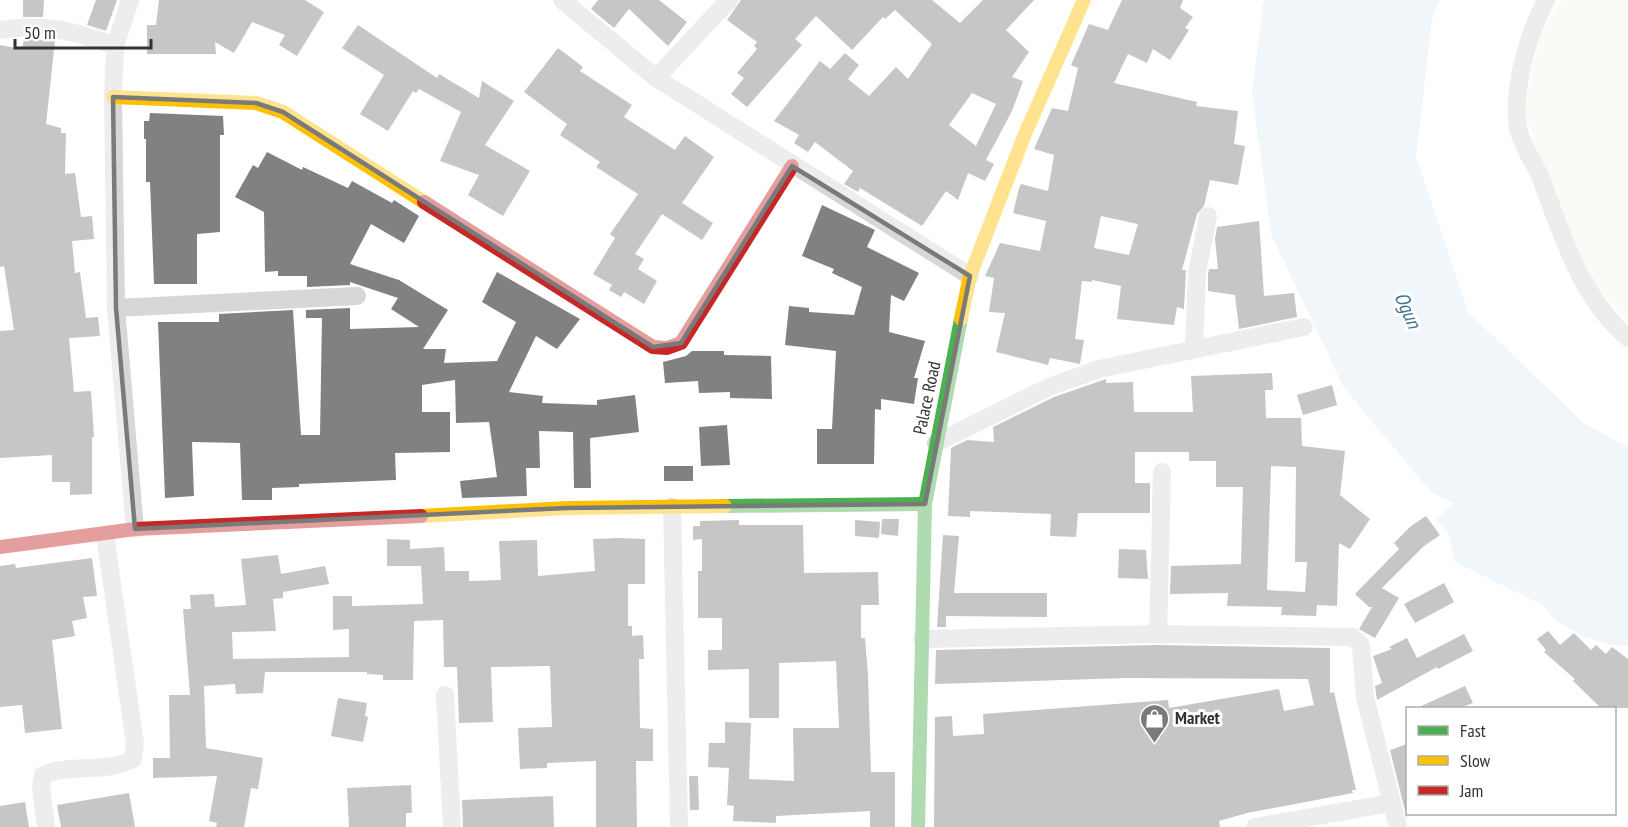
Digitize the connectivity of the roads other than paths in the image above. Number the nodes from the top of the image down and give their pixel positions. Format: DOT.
graph roads {
  1 [pos="130,0"];
  2 [pos="562,0"];
  3 [pos="729,0"];
  4 [pos="1084,0"];
  5 [pos="1546,0"];
  6 [pos="0,30"];
  7 [pos="115,46"];
  8 [pos="656,78"];
  9 [pos="113,97"];
  10 [pos="792,166"];
  11 [pos="1208,216"];
  12 [pos="970,276"];
  13 [pos="357,296"];
  14 [pos="116,308"];
  15 [pos="1304,327"];
  16 [pos="1628,338"];
  17 [pos="1194,349"];
  18 [pos="936,443"];
  19 [pos="1162,472"];
  20 [pos="925,504"];
  21 [pos="672,507"];
  22 [pos="135,529"];
  23 [pos="105,535"];
  24 [pos="0,547"];
  25 [pos="1158,634"];
  26 [pos="922,639"];
  27 [pos="445,696"];
  28 [pos="1391,802"];
  29 [pos="46,827"];
  30 [pos="453,827"];
  31 [pos="678,827"];
  32 [pos="918,827"];
  33 [pos="1255,827"];
  34 [pos="1398,827"];
  1 -- 7 [label="street"];
  2 -- 8 [label="street"];
  3 -- 8 [label="street"];
  4 -- 12 [label="street, Palace Road"];
  5 -- 16 [label="street"];
  6 -- 7 [label="street"];
  7 -- 9 [label="street"];
  8 -- 10 [label="street"];
  9 -- 10 [label="street"];
  9 -- 14 [label="street"];
  10 -- 12 [label="street"];
  11 -- 17 [label="street"];
  12 -- 18 [label="street, Palace Road"];
  13 -- 14 [label="street"];
  14 -- 22 [label="street"];
  15 -- 17 [label="street"];
  17 -- 18 [label="street"];
  18 -- 20 [label="street, Palace Road"];
  19 -- 25 [label="street"];
  20 -- 21 [label="street"];
  20 -- 26 [label="street, Palace Road"];
  21 -- 22 [label="street"];
  21 -- 31 [label="street"];
  22 -- 23 [label="street"];
  23 -- 24 [label="street"];
  23 -- 29 [label="street"];
  25 -- 26 [label="street"];
  25 -- 28 [label="street"];
  26 -- 32 [label="street, Palace Road"];
  27 -- 30 [label="street"];
  28 -- 33 [label="street"];
  28 -- 34 [label="street"];
}
